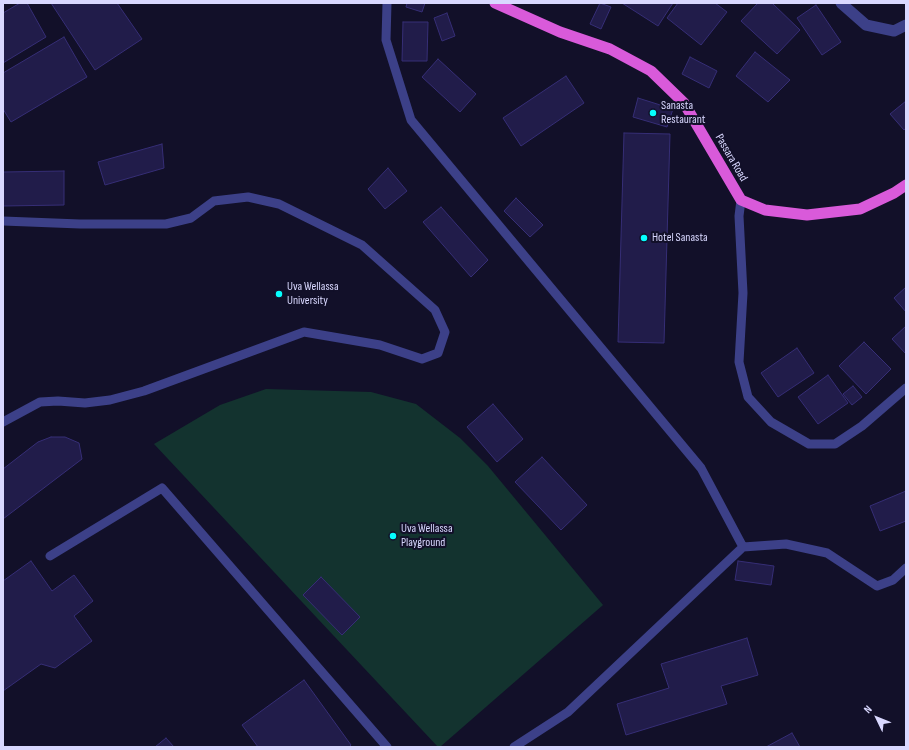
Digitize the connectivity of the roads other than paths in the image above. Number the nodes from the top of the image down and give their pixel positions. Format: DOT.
graph roads {
  1 [pos="387,3"];
  2 [pos="495,3"];
  3 [pos="841,3"];
  4 [pos="906,26"];
  5 [pos="906,185"];
  6 [pos="741,200"];
  7 [pos="3,221"];
  8 [pos="906,388"];
  9 [pos="3,422"];
  10 [pos="743,547"];
  11 [pos="50,556"];
  12 [pos="906,568"];
  13 [pos="387,747"];
  14 [pos="514,747"];
  1 -- 10 [label="lane"];
  2 -- 6 [label="highway, Passara Road"];
  3 -- 4 [label="street"];
  5 -- 6 [label="highway, Passara Road"];
  6 -- 8 [label="lane"];
  7 -- 9 [label="lane"];
  10 -- 12 [label="lane"];
  10 -- 14 [label="lane"];
  11 -- 13 [label="lane"];
}
